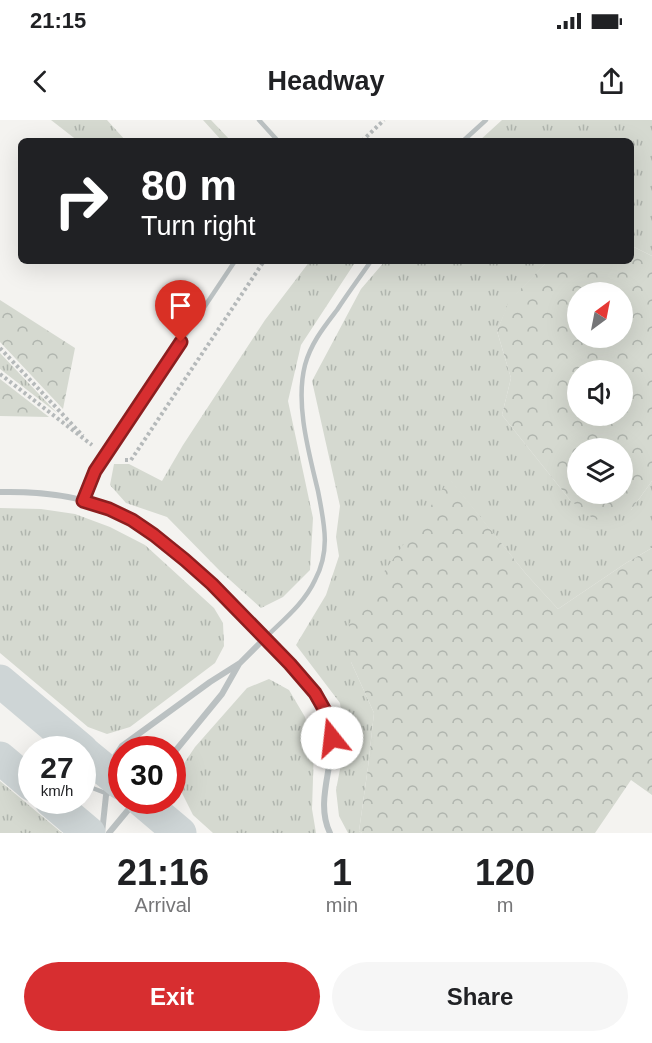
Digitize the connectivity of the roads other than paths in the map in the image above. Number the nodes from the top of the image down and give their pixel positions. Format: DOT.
graph roads {
  1 [pos="260,120"];
  2 [pos="486,120"];
  3 [pos="275,138"];
  4 [pos="467,138"];
  5 [pos="233,264"];
  6 [pos="369,264"];
  7 [pos="0,492"];
  8 [pos="83,501"];
  9 [pos="264,639"];
  10 [pos="240,663"];
  11 [pos="0,681"];
  12 [pos="65,736"];
  13 [pos="136,736"];
  14 [pos="186,738"];
  15 [pos="4,759"];
  16 [pos="96,768"];
  17 [pos="18,772"];
  18 [pos="108,783"];
  19 [pos="108,806"];
  20 [pos="66,814"];
  21 [pos="125,814"];
  22 [pos="151,814"];
  23 [pos="89,833"];
  24 [pos="102,833"];
  25 [pos="109,833"];
  26 [pos="180,833"];
  27 [pos="330,833"];
  1 -- 3 [label="lane"];
  2 -- 4 [label="lane"];
  5 -- 8 [label="lane"];
  6 -- 9 [label="lane"];
  7 -- 8 [label="street"];
  8 -- 9 [label="street"];
  9 -- 10 [label="street"];
  9 -- 27 [label="street"];
  10 -- 13 [label="street"];
  10 -- 14 [label="street"];
  11 -- 12 [label="highway"];
  15 -- 17 [label="highway"];
  16 -- 18 [label="highway"];
  19 -- 24 [label="street"];
  20 -- 23 [label="highway"];
  21 -- 25 [label="street"];
  22 -- 26 [label="highway"];
}
